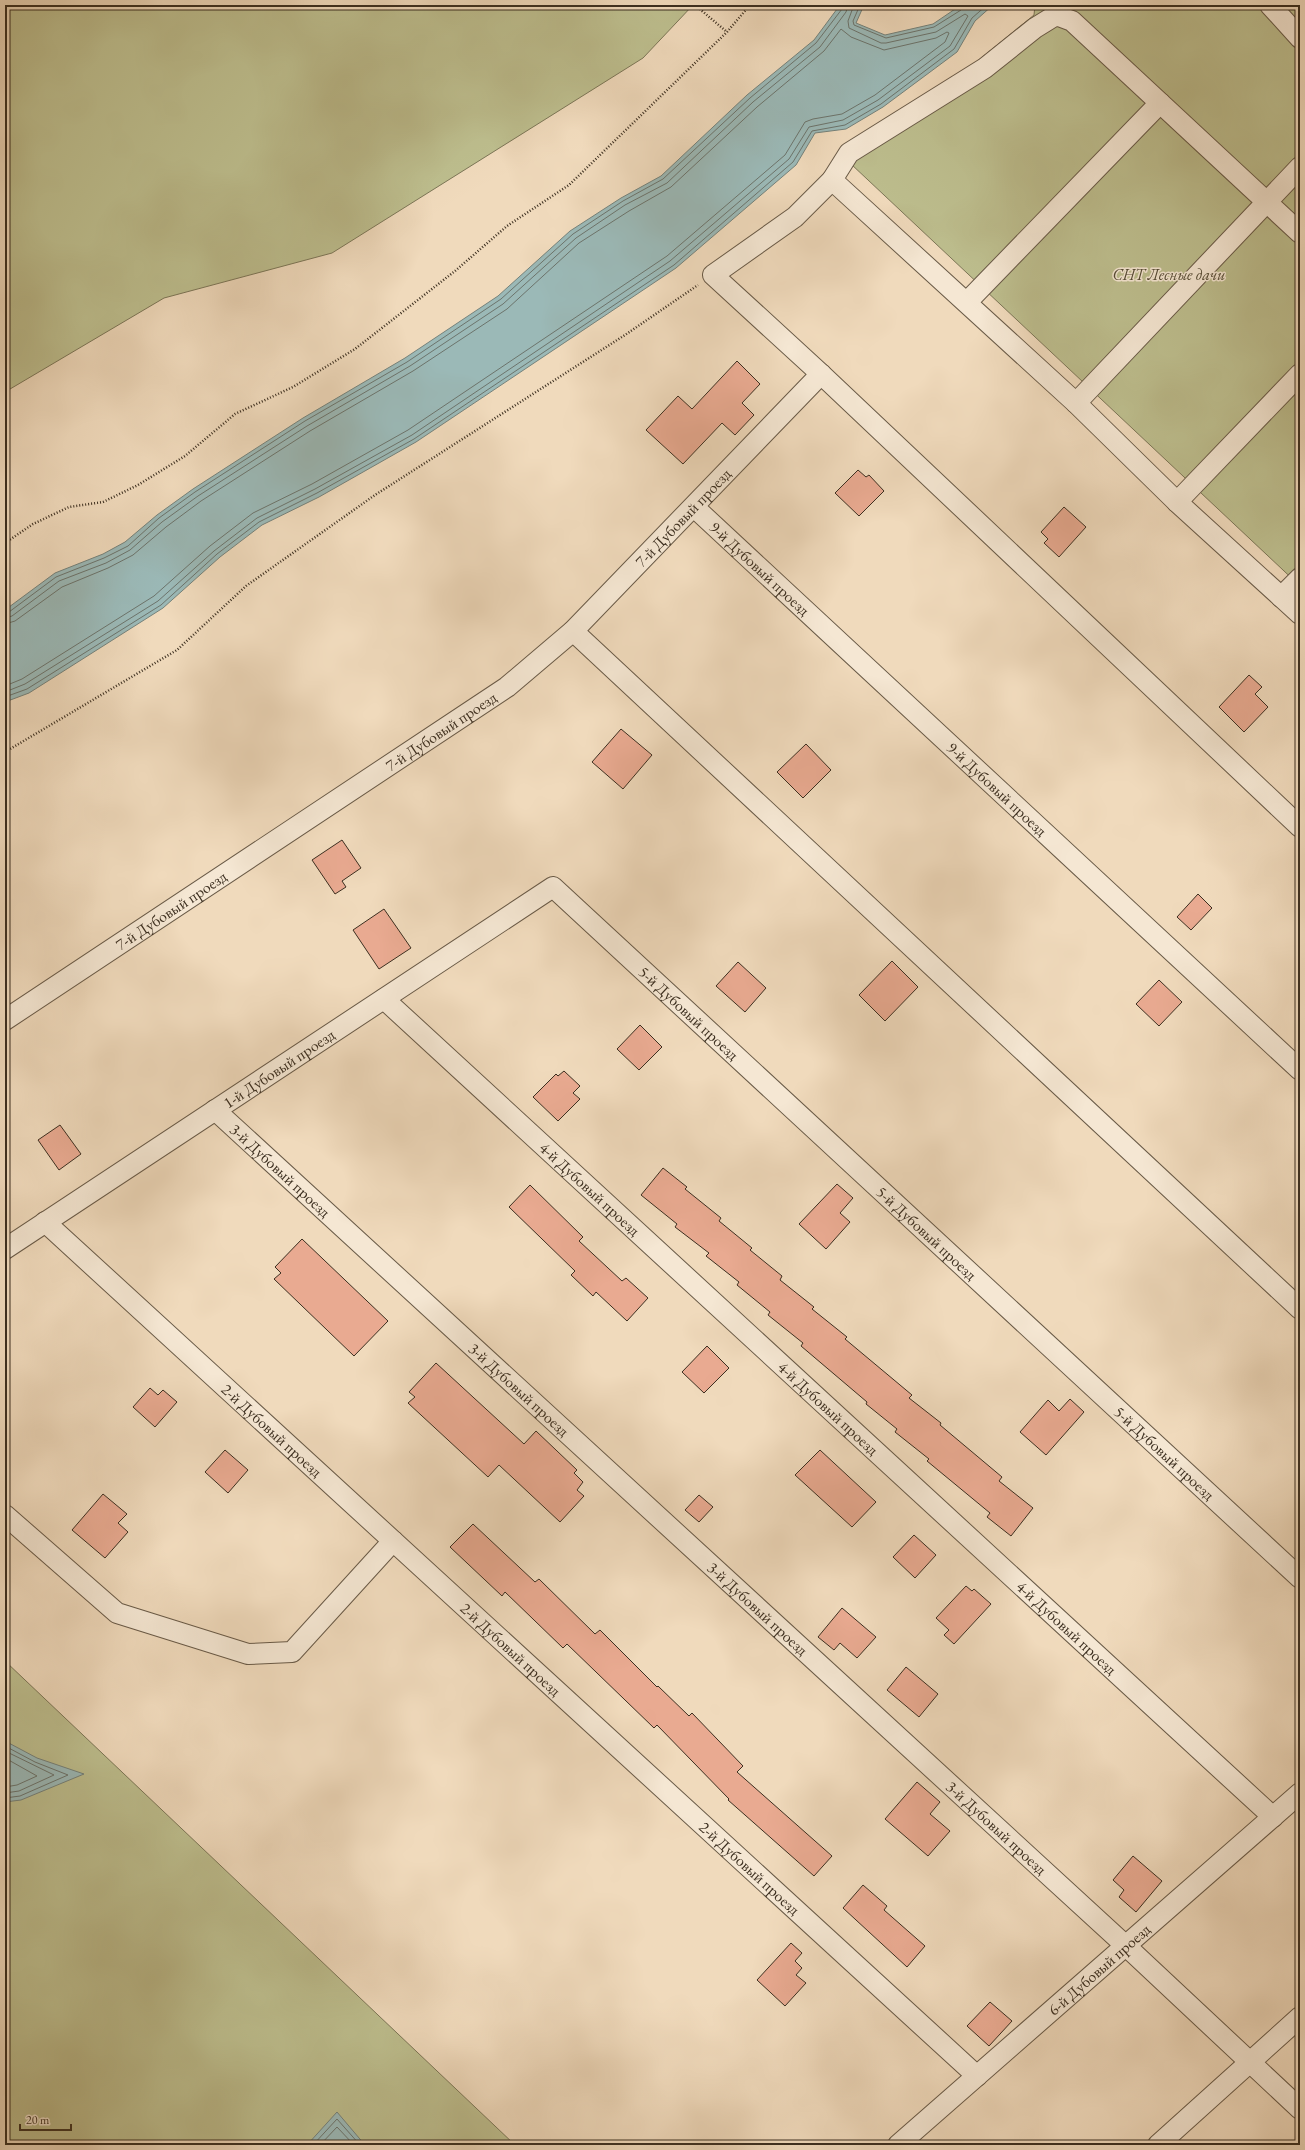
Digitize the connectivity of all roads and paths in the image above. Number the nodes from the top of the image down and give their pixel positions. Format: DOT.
graph roads {
  1 [pos="695,5"];
  2 [pos="750,5"];
  3 [pos="1270,5"];
  4 [pos="1057,10"];
  5 [pos="727,32"];
  6 [pos="1300,38"];
  7 [pos="1160,103"];
  8 [pos="1300,167"];
  9 [pos="832,180"];
  10 [pos="1266,202"];
  11 [pos="1300,234"];
  12 [pos="713,275"];
  13 [pos="967,302"];
  14 [pos="821,374"];
  15 [pos="1300,374"];
  16 [pos="1076,403"];
  17 [pos="1177,502"];
  18 [pos="694,506"];
  19 [pos="5,543"];
  20 [pos="1300,578"];
  21 [pos="1281,597"];
  22 [pos="1300,614"];
  23 [pos="573,631"];
  24 [pos="5,752"];
  25 [pos="1300,827"];
  26 [pos="553,887"];
  27 [pos="384,999"];
  28 [pos="5,1020"];
  29 [pos="1300,1070"];
  30 [pos="215,1110"];
  31 [pos="45,1222"];
  32 [pos="5,1249"];
  33 [pos="1300,1309"];
  34 [pos="5,1515"];
  35 [pos="393,1541"];
  36 [pos="1300,1578"];
  37 [pos="1300,1793"];
  38 [pos="1273,1817"];
  39 [pos="1126,1946"];
  40 [pos="1300,2017"];
  41 [pos="1250,2062"];
  42 [pos="977,2076"];
  43 [pos="1300,2109"];
  44 [pos="898,2145"];
  45 [pos="1158,2145"];
  1 -- 5 [label="path"];
  2 -- 5 [label="path"];
  3 -- 6 [label="street"];
  4 -- 7 [label="street"];
  4 -- 9 [label="street"];
  5 -- 19 [label="path"];
  7 -- 10 [label="street"];
  7 -- 13 [label="street"];
  8 -- 10 [label="street"];
  9 -- 12 [label="street"];
  9 -- 13 [label="street"];
  10 -- 11 [label="street"];
  10 -- 16 [label="street"];
  12 -- 14 [label="street"];
  12 -- 24 [label="path"];
  13 -- 16 [label="street"];
  14 -- 18 [label="street, 7-й Дубовый проезд"];
  14 -- 25 [label="street"];
  15 -- 17 [label="street"];
  16 -- 17 [label="street"];
  17 -- 21 [label="street"];
  18 -- 23 [label="street, 7-й Дубовый проезд"];
  18 -- 29 [label="street, 9-й Дубовый проезд"];
  20 -- 21 [label="street"];
  21 -- 22 [label="street"];
  23 -- 28 [label="street, 7-й Дубовый проезд"];
  23 -- 33 [label="street"];
  26 -- 27 [label="street, 1-й Дубовый проезд"];
  26 -- 36 [label="street, 5-й Дубовый проезд"];
  27 -- 30 [label="street, 1-й Дубовый проезд"];
  27 -- 38 [label="street, 4-й Дубовый проезд"];
  30 -- 31 [label="street, 1-й Дубовый проезд"];
  30 -- 39 [label="street, 3-й Дубовый проезд"];
  31 -- 32 [label="street, 1-й Дубовый проезд"];
  31 -- 35 [label="street, 2-й Дубовый проезд"];
  34 -- 35 [label="street"];
  35 -- 42 [label="street, 2-й Дубовый проезд"];
  37 -- 38 [label="street, 6-й Дубовый проезд"];
  38 -- 39 [label="street, 6-й Дубовый проезд"];
  39 -- 41 [label="street, 3-й Дубовый проезд"];
  39 -- 42 [label="street, 6-й Дубовый проезд"];
  40 -- 41 [label="street"];
  41 -- 43 [label="street, 3-й Дубовый проезд"];
  41 -- 45 [label="street"];
  42 -- 44 [label="street, 6-й Дубовый проезд"];
}
